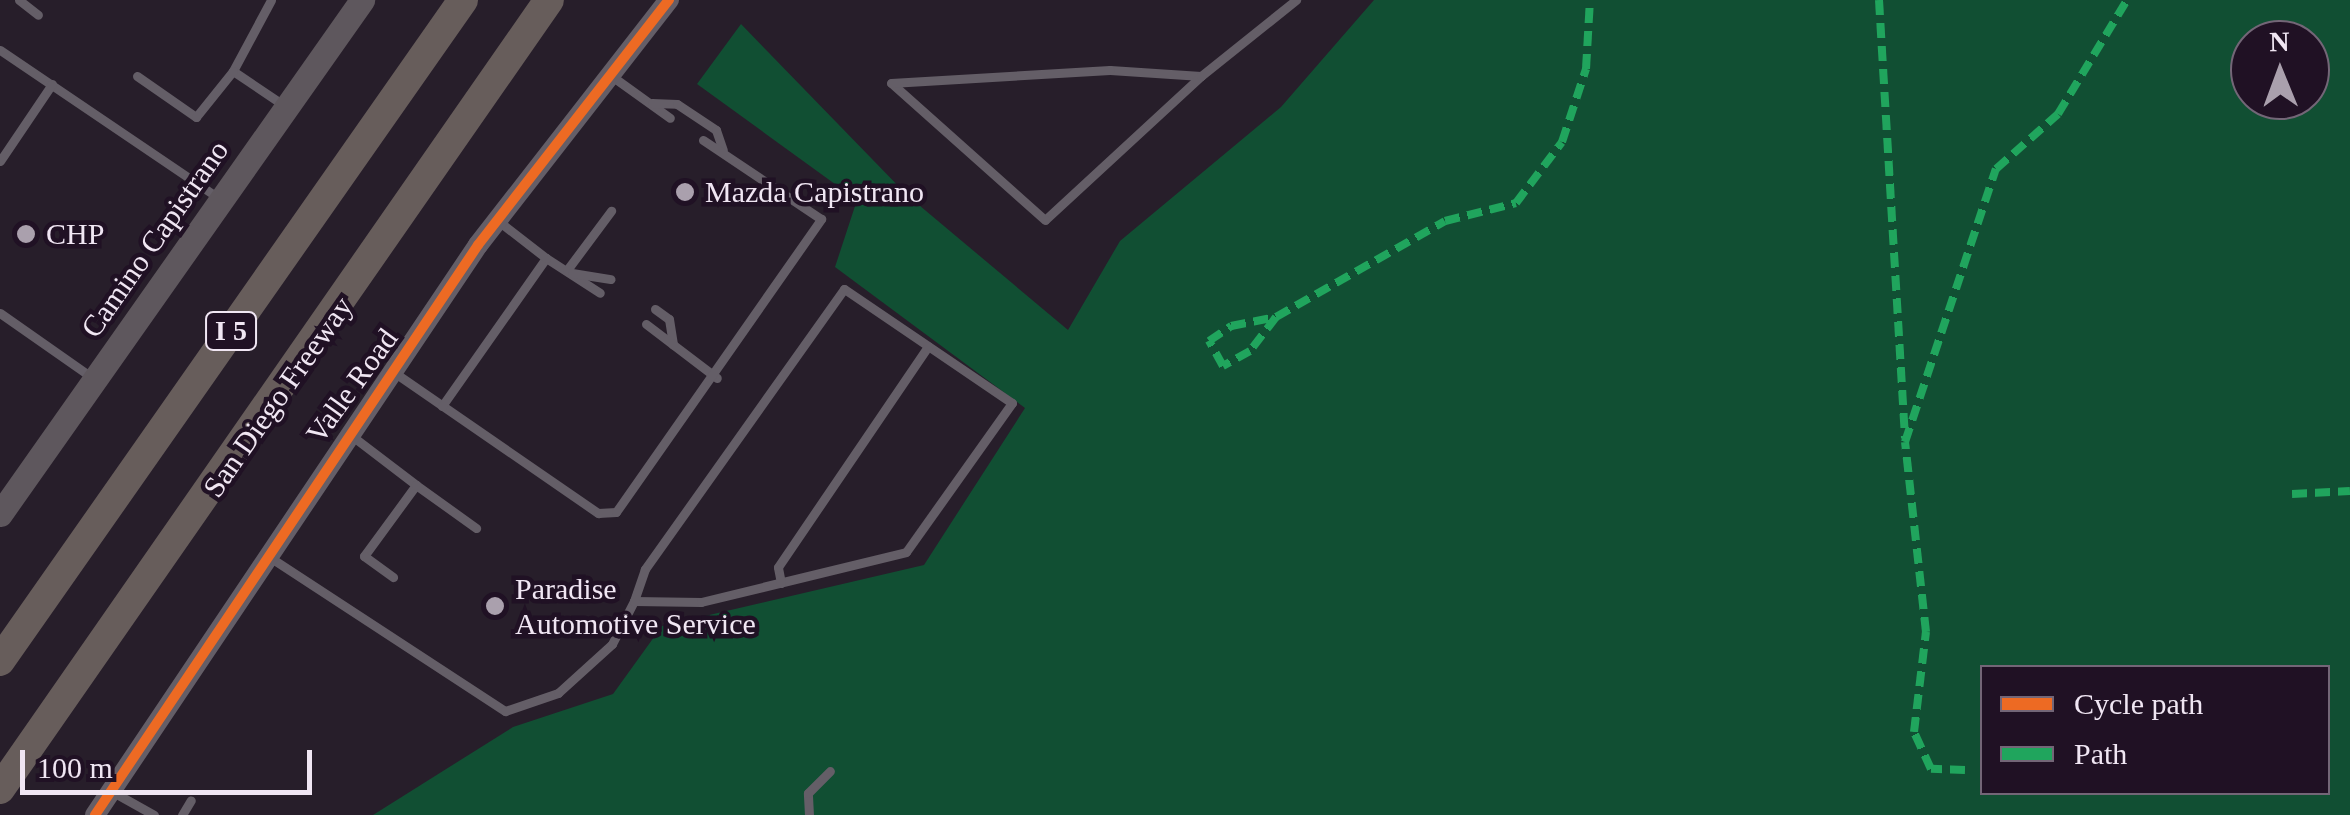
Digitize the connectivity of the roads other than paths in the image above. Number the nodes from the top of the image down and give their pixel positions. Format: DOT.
graph roads {
  1 [pos="19,0"];
  2 [pos="272,0"];
  3 [pos="362,0"];
  4 [pos="462,0"];
  5 [pos="550,0"];
  6 [pos="669,0"];
  7 [pos="1280,0"];
  8 [pos="1293,4"];
  9 [pos="38,15"];
  10 [pos="0,50"];
  11 [pos="232,71"];
  12 [pos="137,76"];
  13 [pos="1201,76"];
  14 [pos="613,77"];
  15 [pos="52,84"];
  16 [pos="652,103"];
  17 [pos="286,107"];
  18 [pos="670,118"];
  19 [pos="703,140"];
  20 [pos="723,150"];
  21 [pos="0,161"];
  22 [pos="222,201"];
  23 [pos="611,211"];
  24 [pos="496,219"];
  25 [pos="546,258"];
  26 [pos="570,272"];
  27 [pos="611,279"];
  28 [pos="600,293"];
  29 [pos="655,309"];
  30 [pos="0,313"];
  31 [pos="646,324"];
  32 [pos="674,345"];
  33 [pos="928,346"];
  34 [pos="395,373"];
  35 [pos="717,378"];
  36 [pos="96,380"];
  37 [pos="442,406"];
  38 [pos="350,434"];
  39 [pos="416,485"];
  40 [pos="0,514"];
  41 [pos="476,528"];
  42 [pos="265,553"];
  43 [pos="393,578"];
  44 [pos="781,583"];
  45 [pos="634,601"];
  46 [pos="0,662"];
  47 [pos="830,771"];
  48 [pos="0,790"];
  49 [pos="111,790"];
  50 [pos="191,800"];
  51 [pos="95,815"];
  52 [pos="154,815"];
  53 [pos="182,815"];
  54 [pos="809,815"];
  1 -- 9 [label="lane"];
  2 -- 11 [label="lane"];
  3 -- 17 [label="main road, Camino Capistrano"];
  4 -- 46 [label="highway, I 5"];
  5 -- 48 [label="highway, San Diego Freeway / I 5"];
  6 -- 14 [label="street, Valle Road"];
  7 -- 8 [label="lane"];
  8 -- 13 [label="lane"];
  10 -- 15 [label="lane"];
  11 -- 12 [label="lane"];
  11 -- 17 [label="lane"];
  13 -- 13 [label="lane"];
  14 -- 16 [label="lane"];
  14 -- 24 [label="street, Valle Road"];
  15 -- 21 [label="lane"];
  15 -- 22 [label="lane"];
  16 -- 18 [label="lane"];
  16 -- 20 [label="lane"];
  17 -- 22 [label="main road, Camino Capistrano"];
  19 -- 20 [label="lane"];
  20 -- 35 [label="lane"];
  22 -- 36 [label="main road, Camino Capistrano"];
  23 -- 26 [label="lane"];
  24 -- 25 [label="lane"];
  24 -- 34 [label="street, Valle Road"];
  25 -- 26 [label="lane"];
  25 -- 37 [label="lane"];
  26 -- 27 [label="lane"];
  26 -- 28 [label="lane"];
  29 -- 32 [label="lane"];
  30 -- 36 [label="lane"];
  31 -- 32 [label="lane"];
  32 -- 35 [label="lane"];
  33 -- 44 [label="lane"];
  33 -- 44 [label="lane"];
  33 -- 45 [label="lane"];
  34 -- 37 [label="lane"];
  34 -- 38 [label="street, Valle Road"];
  35 -- 37 [label="lane"];
  36 -- 40 [label="main road, Camino Capistrano"];
  38 -- 39 [label="lane"];
  38 -- 42 [label="street, Valle Road"];
  39 -- 41 [label="lane"];
  39 -- 43 [label="lane"];
  42 -- 45 [label="lane"];
  42 -- 49 [label="street, Valle Road"];
  44 -- 45 [label="lane"];
  47 -- 54 [label="lane"];
  49 -- 51 [label="street, Valle Road"];
  49 -- 52 [label="lane"];
  50 -- 53 [label="lane"];
}
